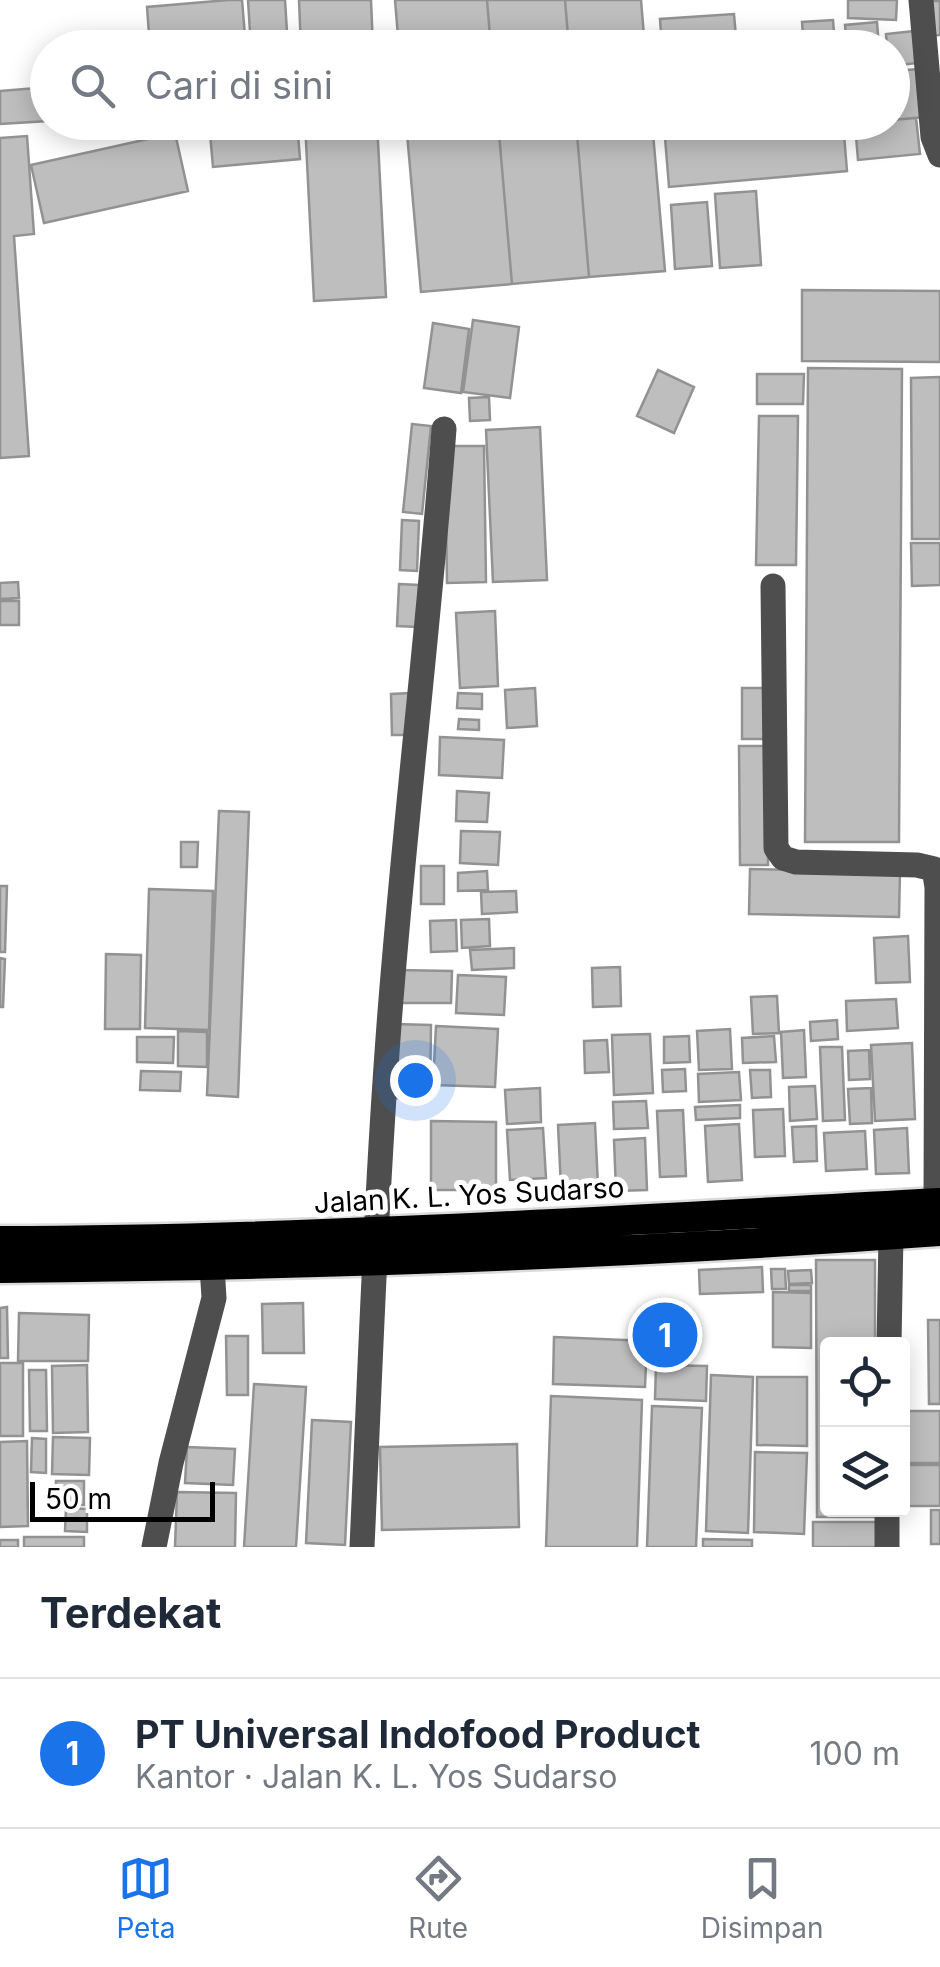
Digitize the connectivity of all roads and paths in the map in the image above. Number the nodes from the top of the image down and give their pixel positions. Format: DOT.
graph roads {
  1 [pos="921,0"];
  2 [pos="940,155"];
  3 [pos="444,429"];
  4 [pos="772,586"];
  5 [pos="939,1212"];
  6 [pos="871,1226"];
  7 [pos="0,1241"];
  8 [pos="377,1246"];
  9 [pos="212,1266"];
  10 [pos="0,1268"];
  11 [pos="889,1337"];
  12 [pos="887,1517"];
  13 [pos="154,1547"];
  14 [pos="362,1547"];
  15 [pos="886,1547"];
  1 -- 2 [label="street"];
  3 -- 8 [label="street"];
  4 -- 5 [label="street"];
  5 -- 6 [label="highway, Jalan K. L. Yos Sudarso"];
  5 -- 6 [label="highway, Jalan K. L. Yos Sudarso"];
  6 -- 8 [label="highway, Jalan K. L. Yos Sudarso"];
  6 -- 11 [label="street"];
  7 -- 8 [label="highway, Jalan K. L. Yos Sudarso"];
  8 -- 9 [label="highway, Jalan K. L. Yos Sudarso"];
  8 -- 14 [label="street"];
  9 -- 10 [label="highway, Jalan K. L. Yos Sudarso"];
  9 -- 13 [label="street"];
  12 -- 15 [label="street"];
}
